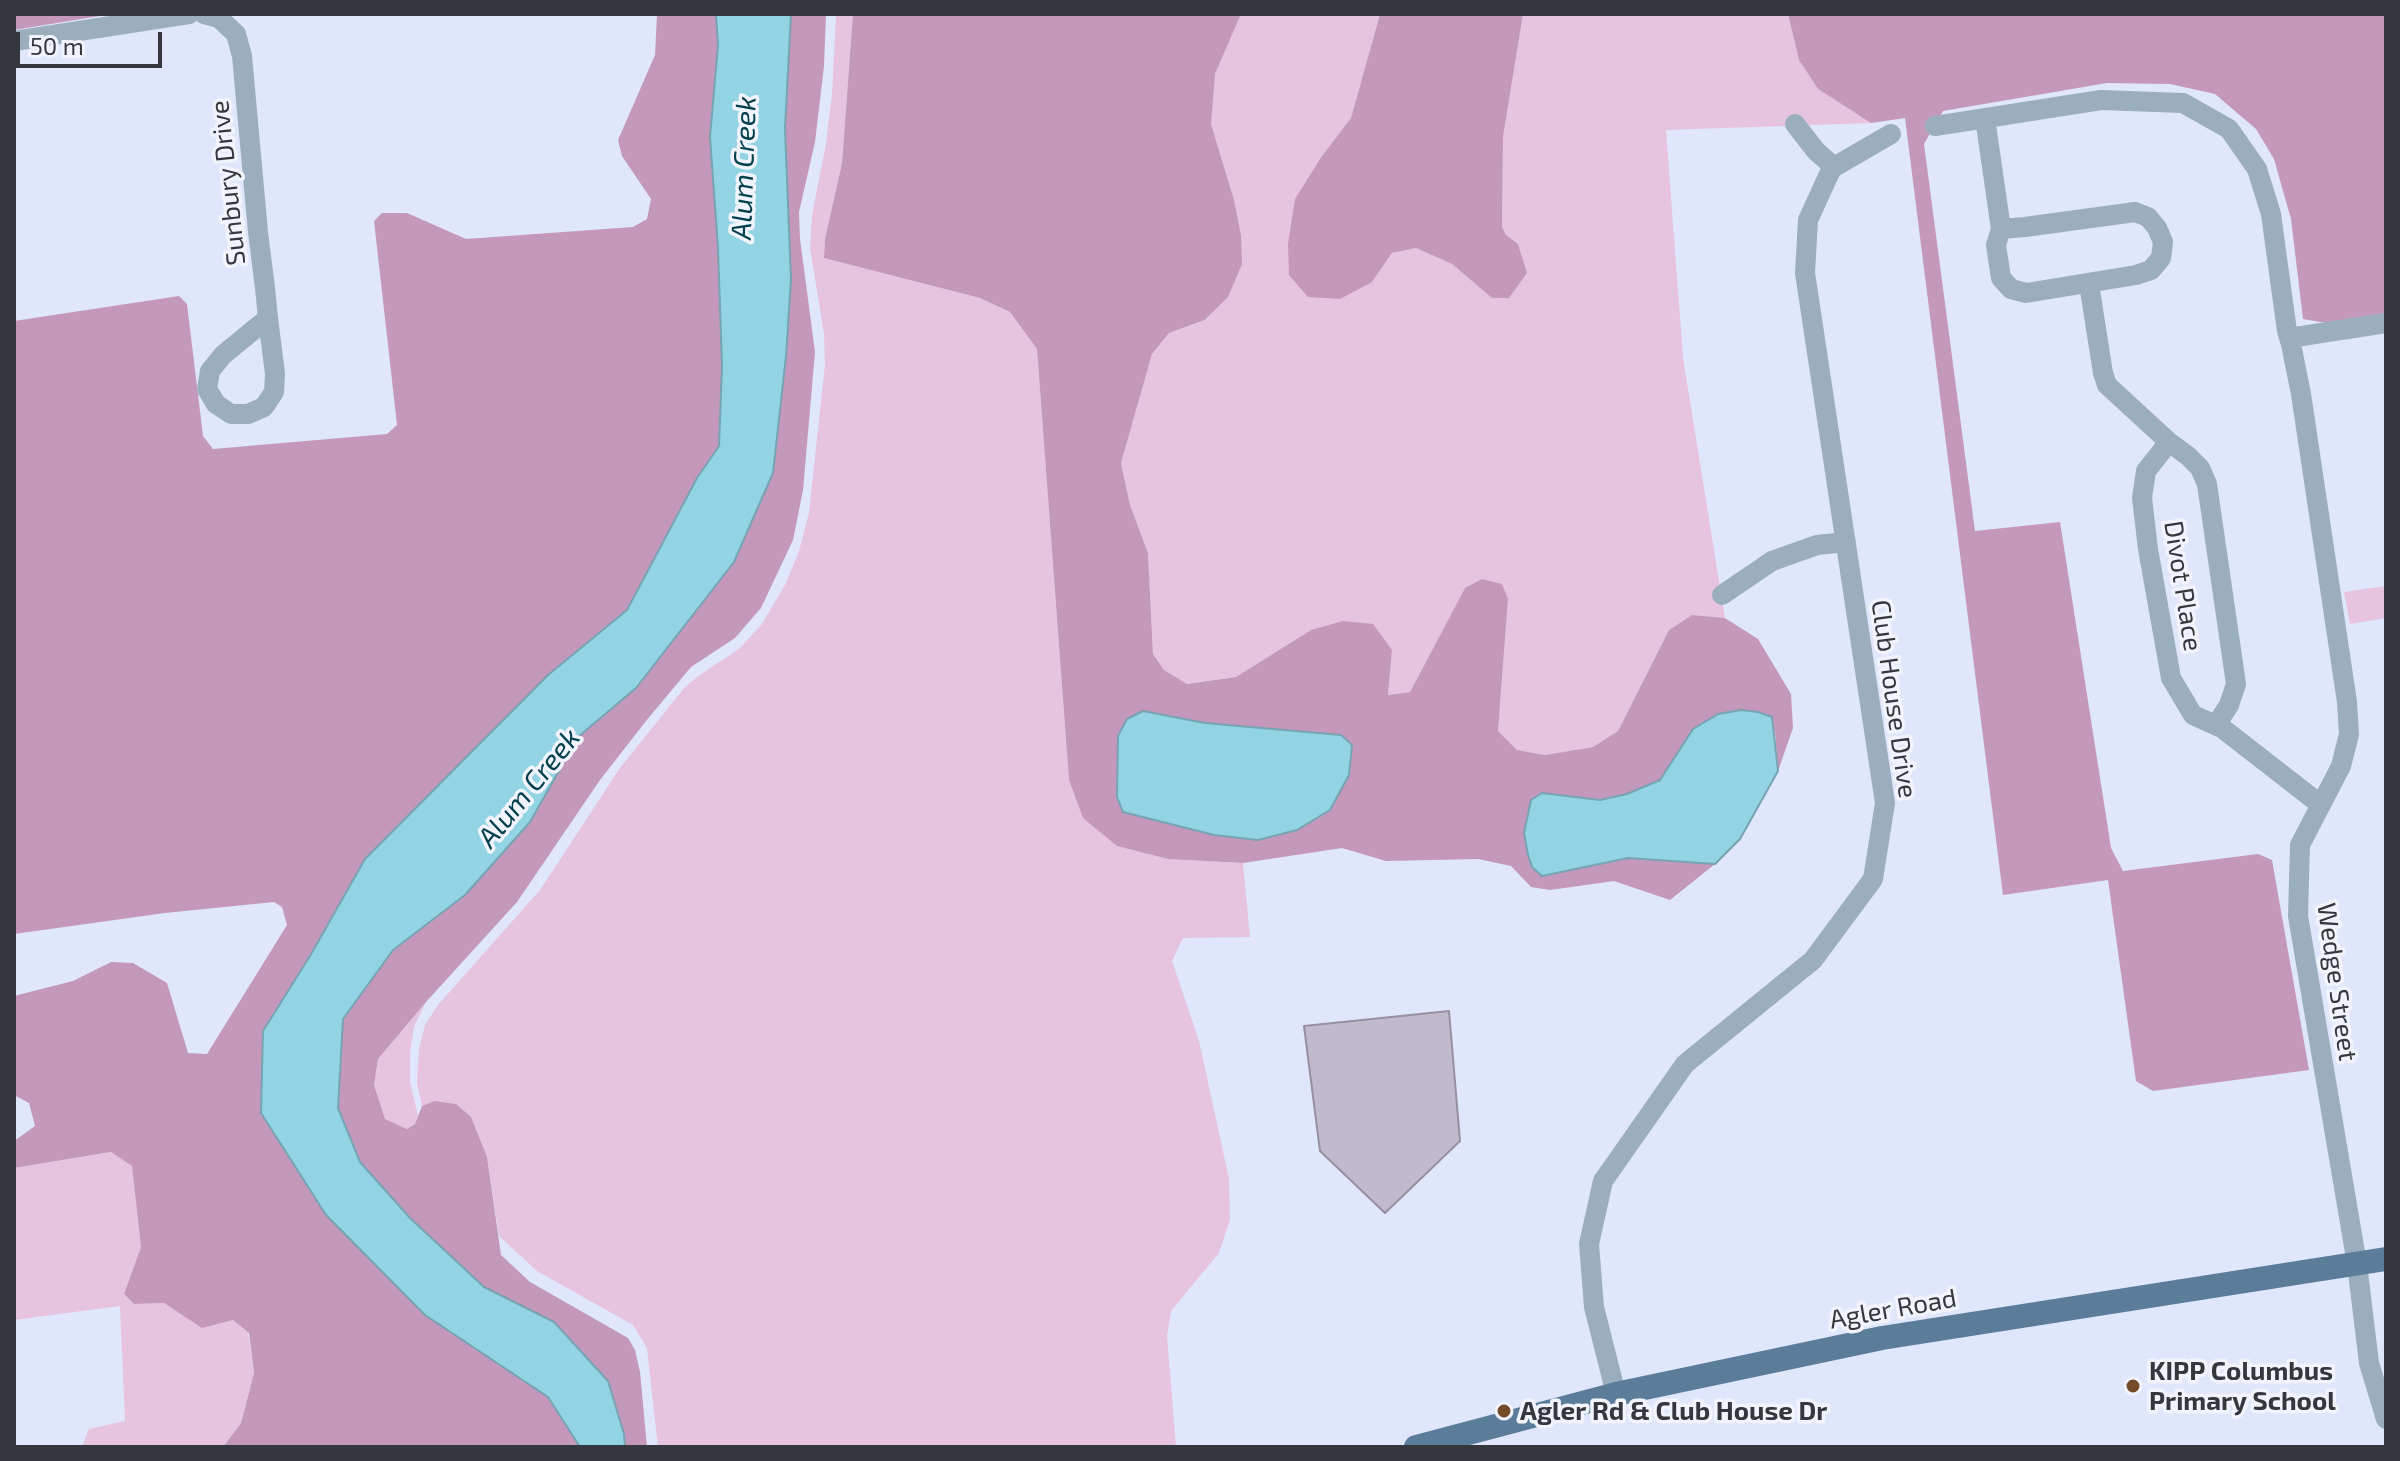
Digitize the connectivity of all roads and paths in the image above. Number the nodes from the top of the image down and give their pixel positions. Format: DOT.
graph roads {
  1 [pos="189,14"];
  2 [pos="204,14"];
  3 [pos="14,41"];
  4 [pos="1985,118"];
  5 [pos="1795,124"];
  6 [pos="1935,126"];
  7 [pos="1891,134"];
  8 [pos="1834,167"];
  9 [pos="2001,229"];
  10 [pos="2089,284"];
  11 [pos="268,318"];
  12 [pos="2386,323"];
  13 [pos="2289,338"];
  14 [pos="2169,442"];
  15 [pos="1846,542"];
  16 [pos="1722,595"];
  17 [pos="2216,725"];
  18 [pos="2321,805"];
  19 [pos="2386,1259"];
  20 [pos="2357,1264"];
  21 [pos="1616,1394"];
  22 [pos="2386,1419"];
  23 [pos="1416,1447"];
  1 -- 3 [label="street"];
  2 -- 11 [label="street, Sunbury Drive"];
  4 -- 6 [label="street, Wedge Street"];
  4 -- 9 [label="street"];
  4 -- 13 [label="street, Wedge Street"];
  5 -- 8 [label="street"];
  7 -- 8 [label="street"];
  8 -- 15 [label="street, Club House Drive"];
  9 -- 10 [label="street"];
  9 -- 10 [label="street"];
  10 -- 14 [label="street, Divot Place"];
  11 -- 11 [label="street, Sunbury Drive"];
  12 -- 13 [label="street"];
  13 -- 18 [label="street, Wedge Street"];
  14 -- 17 [label="street, Divot Place"];
  14 -- 17 [label="street, Divot Place"];
  15 -- 16 [label="street"];
  15 -- 21 [label="street, Club House Drive"];
  17 -- 18 [label="street, Divot Place"];
  18 -- 20 [label="street, Wedge Street"];
  19 -- 20 [label="main road, Agler Road"];
  20 -- 21 [label="main road, Agler Road"];
  20 -- 22 [label="street, Wedge Street"];
  21 -- 23 [label="main road, Agler Road"];
}
